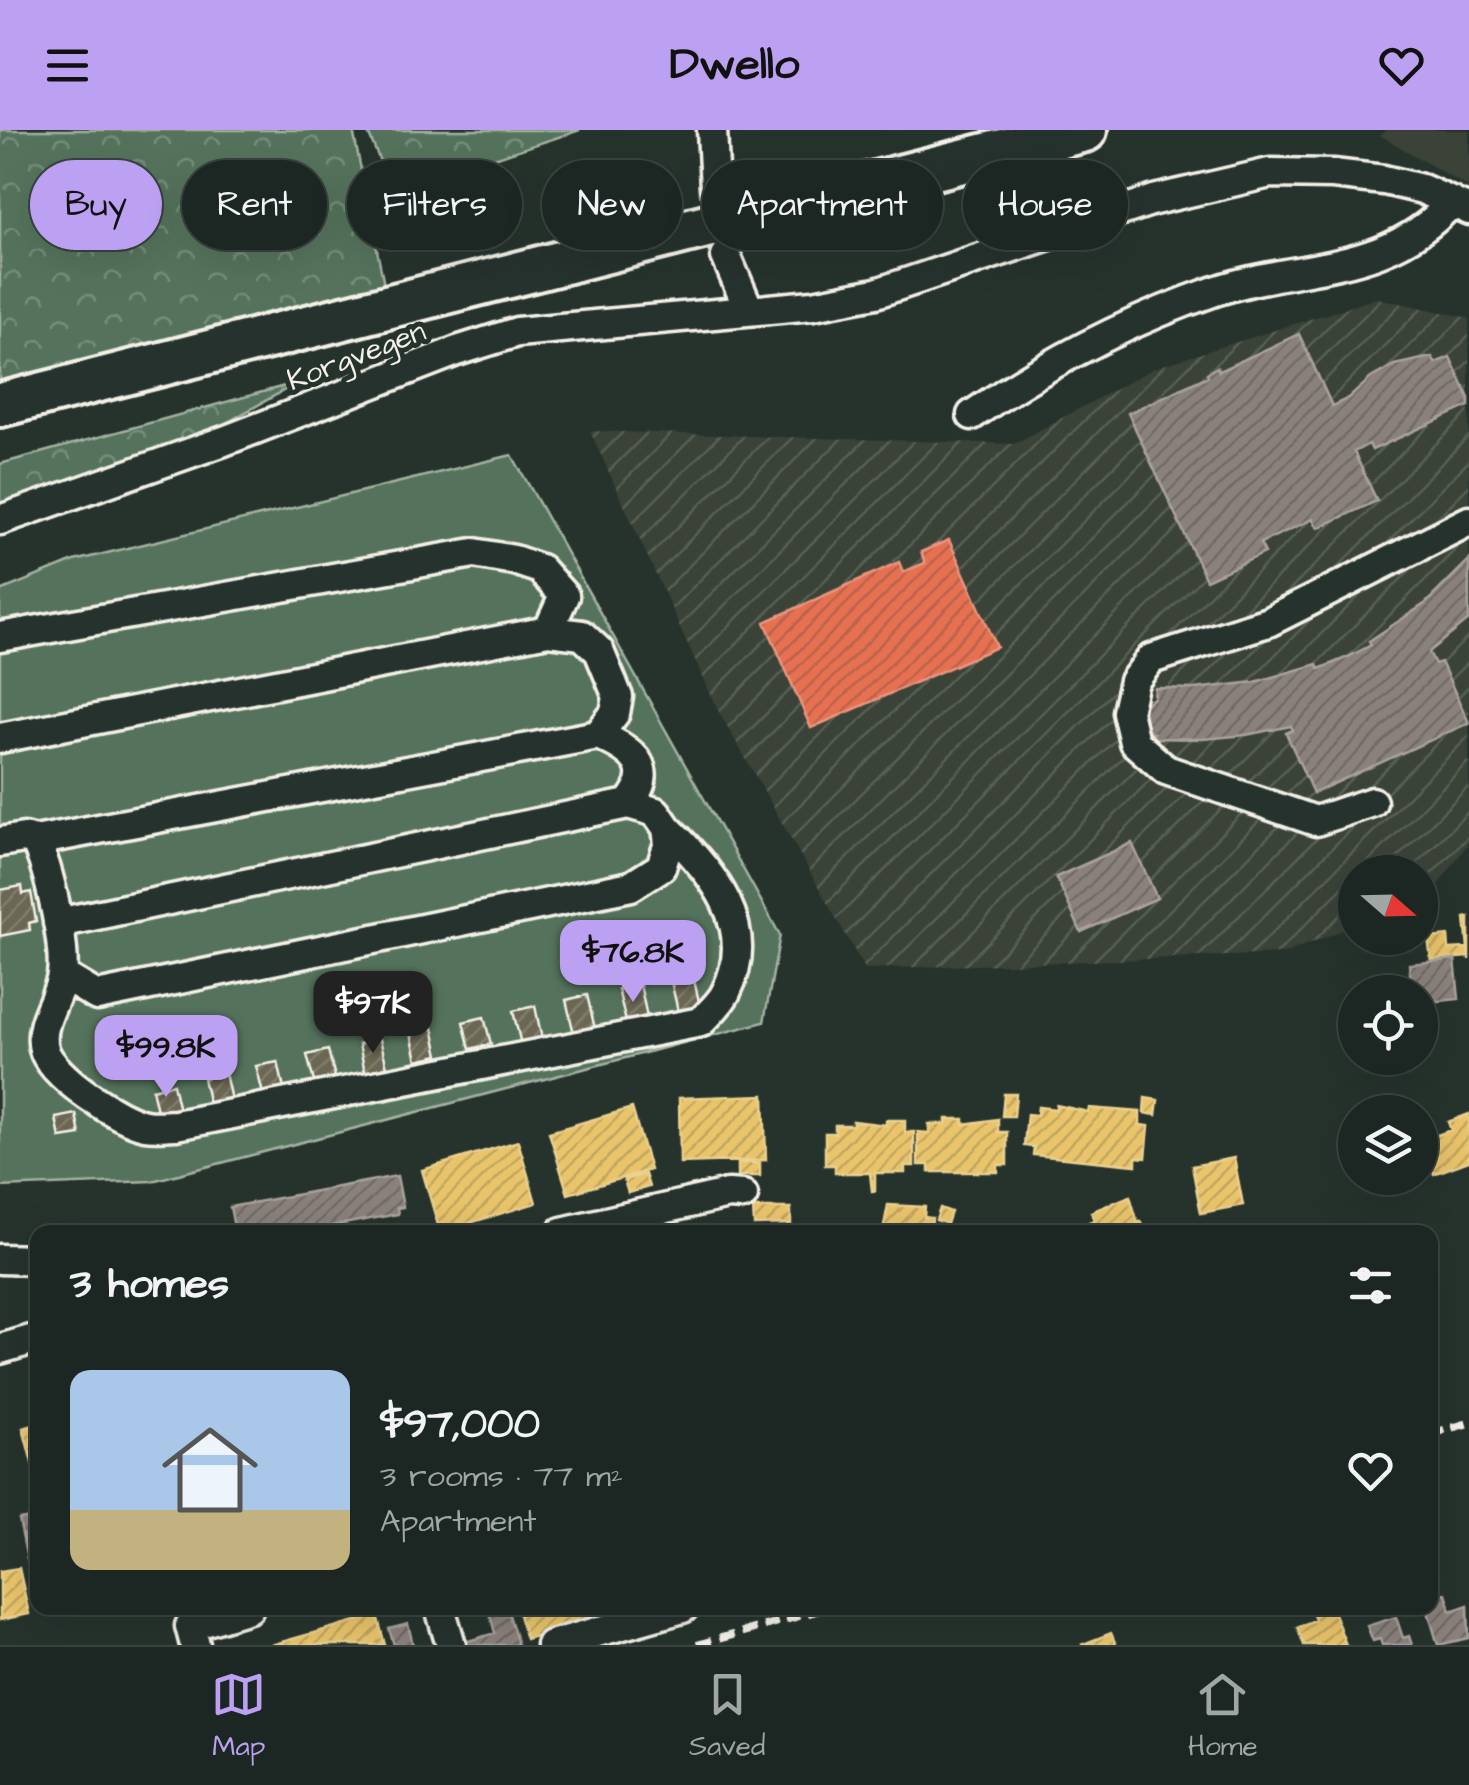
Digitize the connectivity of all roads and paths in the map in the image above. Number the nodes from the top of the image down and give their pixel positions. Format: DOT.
graph roads {
  1 [pos="712,130"];
  2 [pos="1085,130"];
  3 [pos="714,160"];
  4 [pos="1460,206"];
  5 [pos="726,256"];
  6 [pos="749,310"];
  7 [pos="0,405"];
  8 [pos="972,415"];
  9 [pos="0,520"];
  10 [pos="1469,521"];
  11 [pos="548,631"];
  12 [pos="0,637"];
  13 [pos="598,734"];
  14 [pos="0,738"];
  15 [pos="1372,802"];
  16 [pos="628,804"];
  17 [pos="667,828"];
  18 [pos="35,841"];
  19 [pos="0,842"];
  20 [pos="58,923"];
  21 [pos="62,976"];
  22 [pos="743,1196"];
  23 [pos="593,1225"];
  24 [pos="0,1259"];
  25 [pos="30,1260"];
  26 [pos="30,1340"];
  27 [pos="0,1349"];
  28 [pos="234,1615"];
  29 [pos="442,1615"];
  30 [pos="659,1615"];
  31 [pos="193,1635"];
  32 [pos="451,1645"];
  33 [pos="551,1645"];
  1 -- 3 [label="street"];
  2 -- 7 [label="highway"];
  4 -- 6 [label="street, Korgvegen"];
  4 -- 8 [label="street"];
  5 -- 6 [label="street"];
  6 -- 9 [label="street, Korgvegen"];
  10 -- 15 [label="street"];
  11 -- 12 [label="street"];
  11 -- 13 [label="street"];
  11 -- 14 [label="street"];
  13 -- 16 [label="street"];
  13 -- 18 [label="street"];
  16 -- 17 [label="street"];
  16 -- 20 [label="street"];
  17 -- 21 [label="street"];
  17 -- 21 [label="street"];
  18 -- 19 [label="street"];
  18 -- 20 [label="street"];
  20 -- 21 [label="street"];
  22 -- 23 [label="street"];
  24 -- 25 [label="street"];
  26 -- 27 [label="street"];
  28 -- 31 [label="street"];
  29 -- 32 [label="street"];
  30 -- 33 [label="street"];
}
